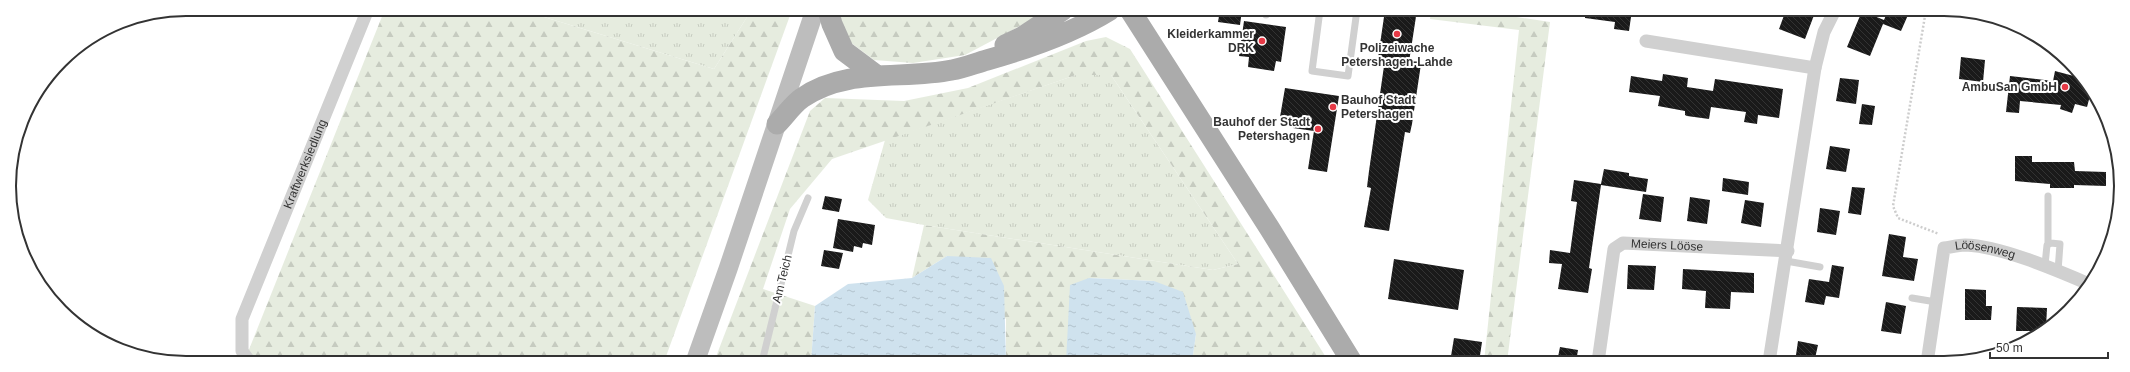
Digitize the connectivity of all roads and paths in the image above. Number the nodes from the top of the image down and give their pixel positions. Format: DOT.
graph roads {
  1 [pos="365,16"];
  2 [pos="813,16"];
  3 [pos="830,16"];
  4 [pos="1054,16"];
  5 [pos="1101,16"];
  6 [pos="1134,16"];
  7 [pos="1319,16"];
  8 [pos="1356,16"];
  9 [pos="1832,16"];
  10 [pos="1925,16"];
  11 [pos="1646,41"];
  12 [pos="1815,68"];
  13 [pos="952,70"];
  14 [pos="876,75"];
  15 [pos="777,124"];
  16 [pos="2048,196"];
  17 [pos="808,198"];
  18 [pos="2048,243"];
  19 [pos="1944,248"];
  20 [pos="1787,256"];
  21 [pos="2045,265"];
  22 [pos="1820,267"];
  23 [pos="2058,271"];
  24 [pos="2084,282"];
  25 [pos="1912,298"];
  26 [pos="1936,302"];
  27 [pos="246,356"];
  28 [pos="697,356"];
  29 [pos="763,356"];
  30 [pos="1348,356"];
  31 [pos="1599,356"];
  32 [pos="1770,356"];
  33 [pos="1928,356"];
  1 -- 27 [label="street, Kraftwerksiedlung"];
  2 -- 15 [label="main road"];
  3 -- 14 [label="main road"];
  4 -- 13 [label="main road"];
  5 -- 13 [label="main road"];
  6 -- 30 [label="main road"];
  7 -- 8 [label="lane"];
  9 -- 12 [label="street"];
  10 -- 19 [label="path"];
  11 -- 12 [label="street"];
  12 -- 20 [label="street"];
  13 -- 14 [label="main road"];
  14 -- 15 [label="main road"];
  15 -- 28 [label="main road"];
  16 -- 18 [label="lane"];
  17 -- 29 [label="lane, Am Teich"];
  18 -- 21 [label="lane"];
  18 -- 23 [label="lane"];
  19 -- 21 [label="street, Löösenweg"];
  19 -- 26 [label="street, Löösenweg"];
  20 -- 22 [label="lane"];
  20 -- 31 [label="street, Meiers Lööse"];
  20 -- 32 [label="street"];
  21 -- 23 [label="street, Löösenweg"];
  23 -- 24 [label="street, Löösenweg"];
  25 -- 26 [label="lane"];
  26 -- 33 [label="street, Löösenweg"];
}
